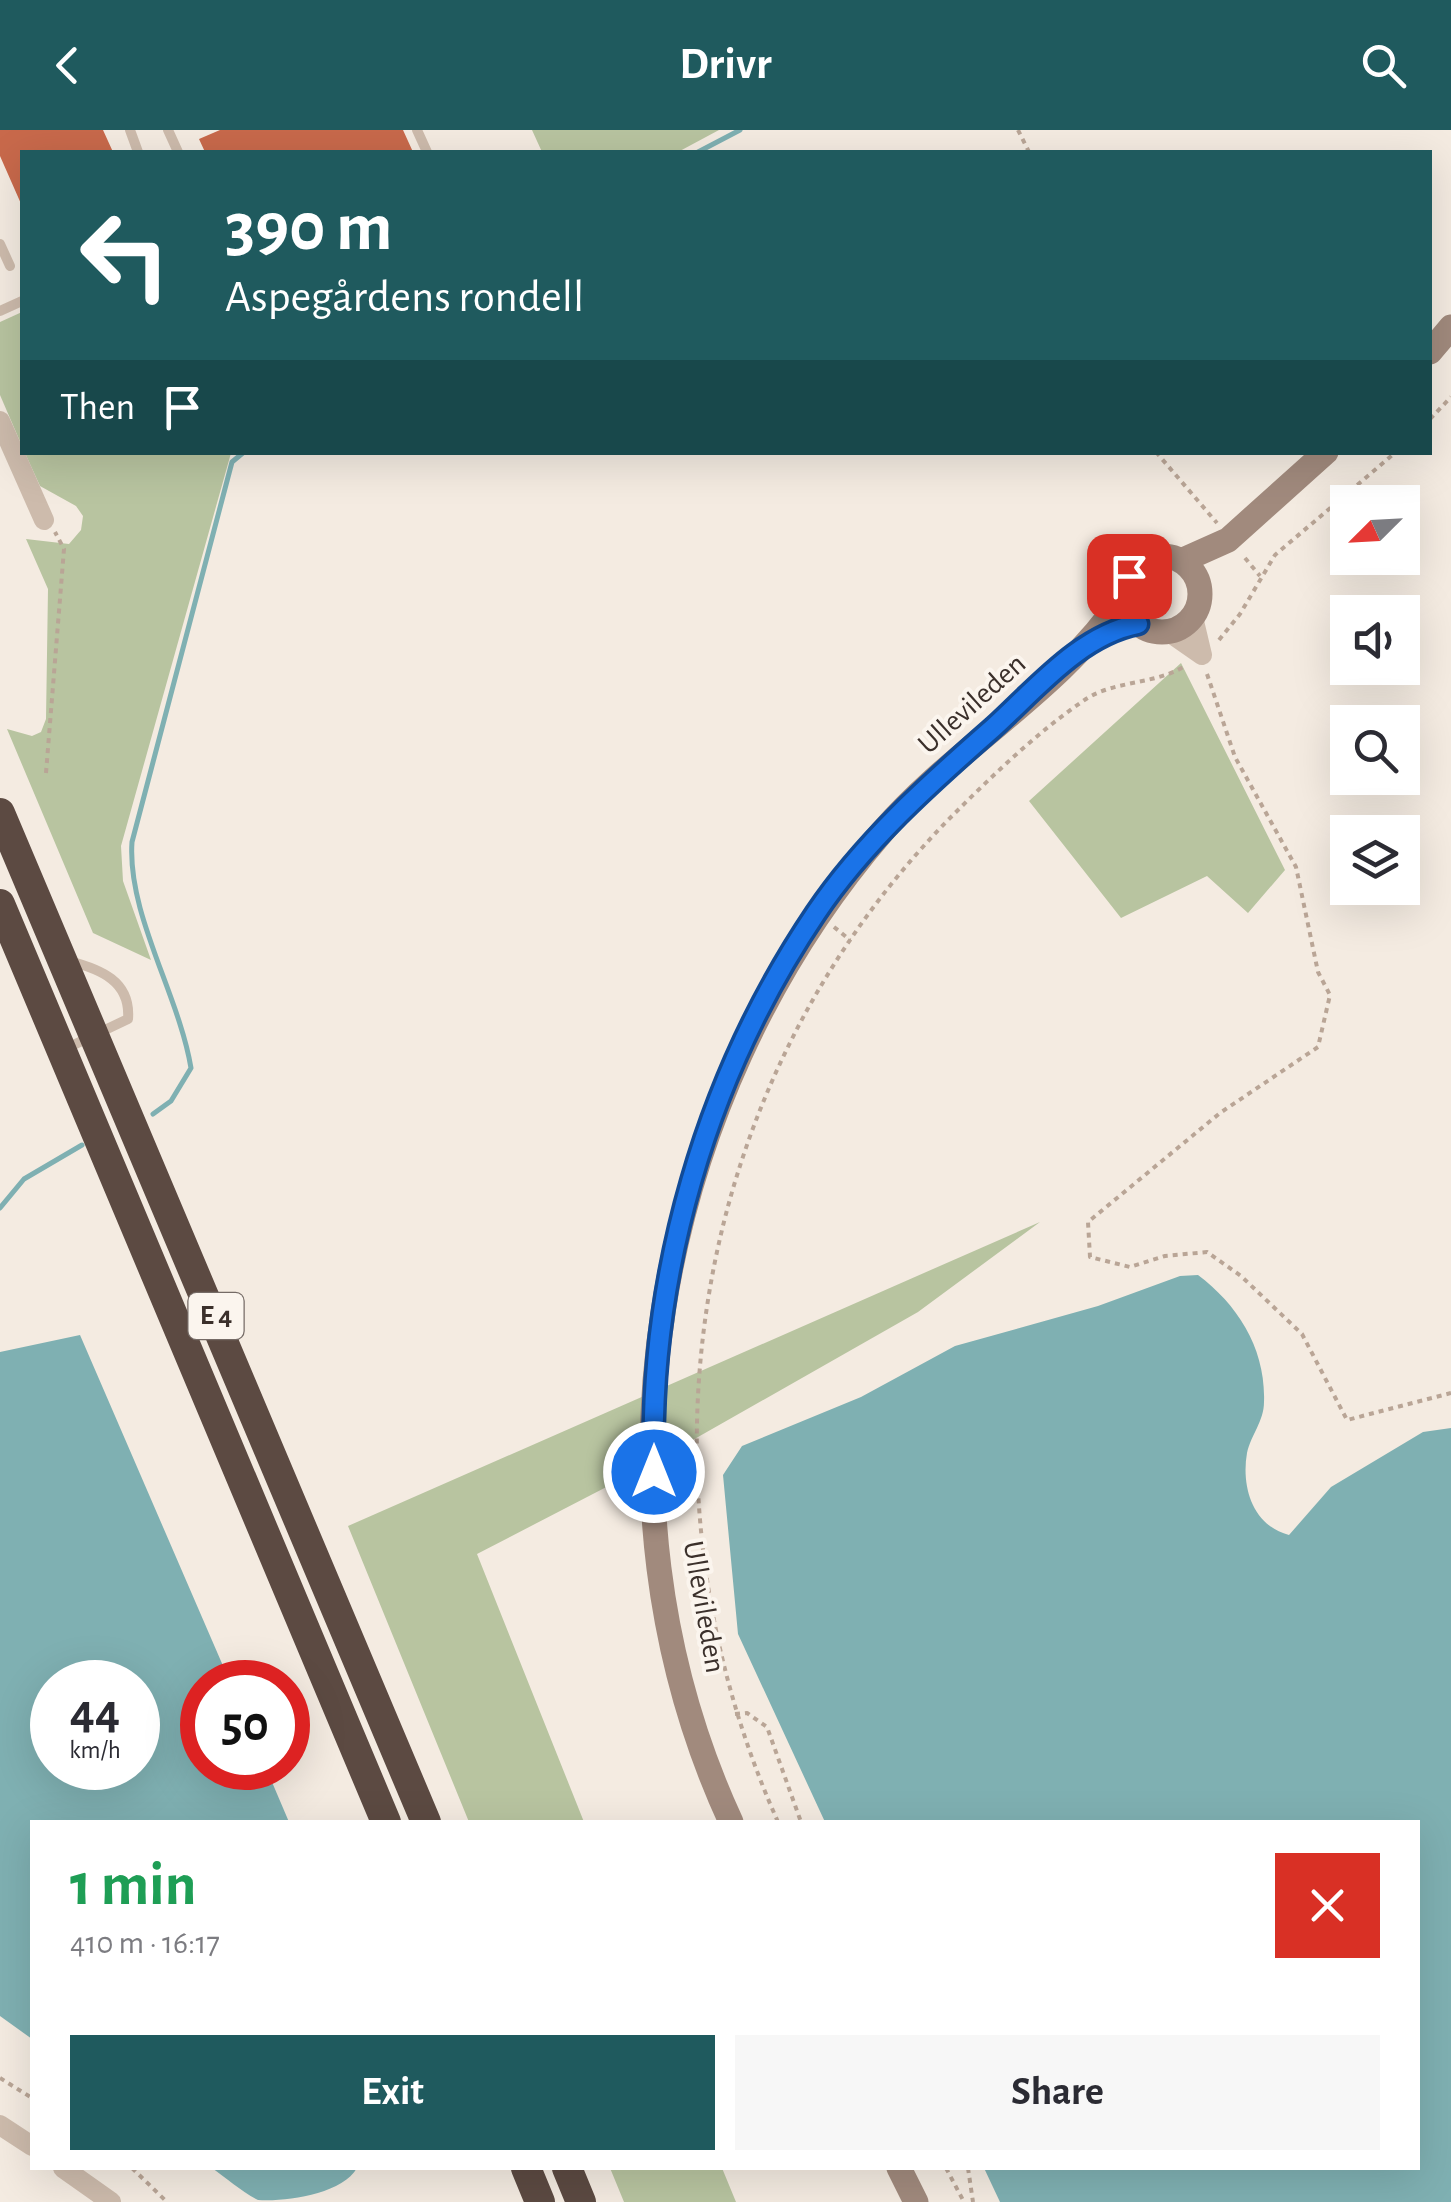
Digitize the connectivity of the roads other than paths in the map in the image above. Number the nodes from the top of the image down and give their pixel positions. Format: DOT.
graph roads {
  1 [pos="0,244"];
  2 [pos="10,266"];
  3 [pos="1451,326"];
  4 [pos="1432,350"];
  5 [pos="0,420"];
  6 [pos="1323,455"];
  7 [pos="44,520"];
  8 [pos="1230,540"];
  9 [pos="1181,561"];
  10 [pos="1200,586"];
  11 [pos="1124,595"];
  12 [pos="1193,617"];
  13 [pos="1138,624"];
  14 [pos="1168,632"];
  15 [pos="1090,642"];
  16 [pos="0,813"];
  17 [pos="0,904"];
  18 [pos="64,960"];
  19 [pos="96,1037"];
  20 [pos="62,1050"];
  21 [pos="385,1820"];
  22 [pos="425,1820"];
  23 [pos="730,1820"];
  24 [pos="0,2125"];
  25 [pos="30,2145"];
  26 [pos="66,2170"];
  27 [pos="527,2170"];
  28 [pos="568,2170"];
  29 [pos="901,2170"];
  30 [pos="110,2202"];
  31 [pos="540,2202"];
  32 [pos="580,2202"];
  33 [pos="916,2202"];
  1 -- 2 [label="lane"];
  3 -- 4 [label="main road"];
  5 -- 7 [label="street"];
  6 -- 8 [label="main road"];
  8 -- 9 [label="main road"];
  8 -- 10 [label="main road"];
  9 -- 10 [label="main road"];
  9 -- 11 [label="main road"];
  10 -- 12 [label="main road"];
  11 -- 13 [label="main road"];
  11 -- 15 [label="main road, Ullevileden"];
  12 -- 14 [label="main road"];
  12 -- 14 [label="street"];
  13 -- 14 [label="main road"];
  13 -- 15 [label="main road, Ullevileden"];
  15 -- 23 [label="main road, Ullevileden"];
  16 -- 18 [label="highway, E 4"];
  17 -- 20 [label="highway, E 4"];
  18 -- 19 [label="highway, E 4"];
  18 -- 19 [label="lane"];
  19 -- 20 [label="lane"];
  19 -- 22 [label="highway, E 4"];
  20 -- 21 [label="highway, E 4"];
  24 -- 25 [label="street"];
  26 -- 30 [label="street"];
  27 -- 31 [label="highway"];
  28 -- 32 [label="highway"];
  29 -- 33 [label="main road"];
}
